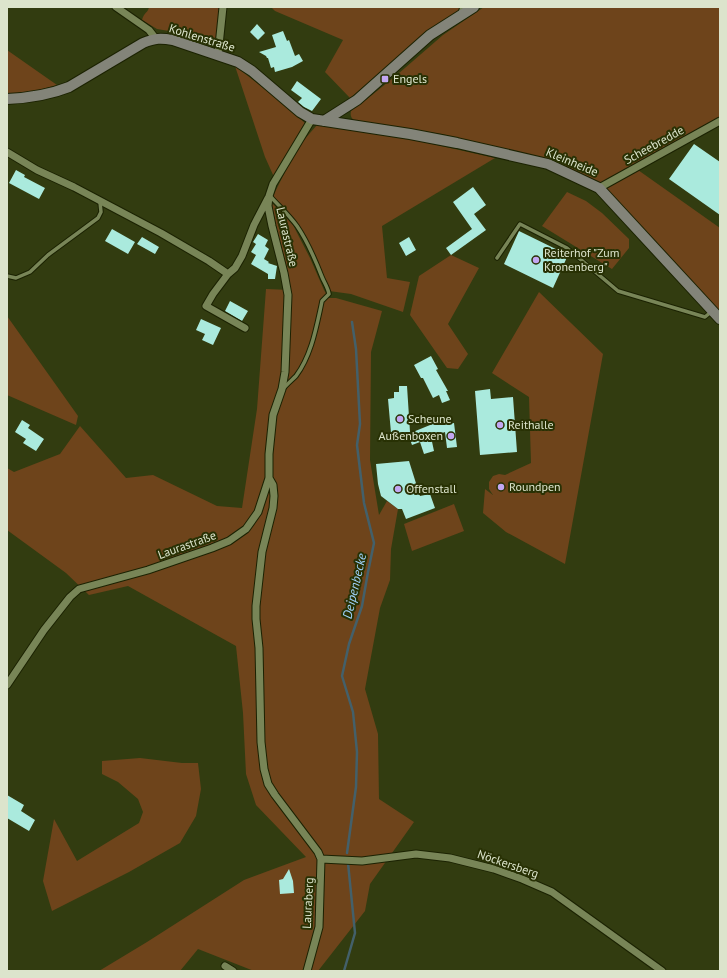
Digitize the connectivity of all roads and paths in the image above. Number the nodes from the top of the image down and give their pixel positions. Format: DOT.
graph roads {
  1 [pos="116,7"];
  2 [pos="223,7"];
  3 [pos="474,7"];
  4 [pos="461,12"];
  5 [pos="156,39"];
  6 [pos="218,55"];
  7 [pos="7,99"];
  8 [pos="312,119"];
  9 [pos="324,121"];
  10 [pos="720,121"];
  11 [pos="7,152"];
  12 [pos="599,188"];
  13 [pos="269,196"];
  14 [pos="100,201"];
  15 [pos="497,258"];
  16 [pos="228,274"];
  17 [pos="7,276"];
  18 [pos="712,310"];
  19 [pos="720,319"];
  20 [pos="246,328"];
  21 [pos="282,389"];
  22 [pos="269,478"];
  23 [pos="7,686"];
  24 [pos="321,859"];
  25 [pos="225,966"];
  26 [pos="233,971"];
  27 [pos="307,971"];
  28 [pos="662,971"];
  1 -- 5 [label="street"];
  2 -- 6 [label="street"];
  3 -- 4 [label="street"];
  4 -- 9 [label="street"];
  5 -- 6 [label="street, Kohlenstraße"];
  5 -- 7 [label="street, Kohlenstraße"];
  6 -- 8 [label="street, Kohlenstraße"];
  8 -- 9 [label="street, Kleinheide"];
  8 -- 13 [label="street, Laurastraße"];
  9 -- 12 [label="street, Kleinheide"];
  10 -- 12 [label="street, Scheebredde"];
  11 -- 14 [label="street"];
  12 -- 18 [label="street, Kleinheide"];
  13 -- 16 [label="street, Laurastraße"];
  13 -- 21 [label="street, Laurastraße"];
  13 -- 21 [label="lane"];
  14 -- 16 [label="street"];
  14 -- 17 [label="lane"];
  15 -- 18 [label="lane"];
  16 -- 20 [label="street, Laurastraße"];
  18 -- 19 [label="street, Kleinheide"];
  21 -- 22 [label="street, Laurastraße"];
  22 -- 23 [label="street, Laurastraße"];
  22 -- 24 [label="street"];
  24 -- 27 [label="street, Lauraberg"];
  24 -- 28 [label="street, Nöckersberg"];
  25 -- 26 [label="street"];
}
